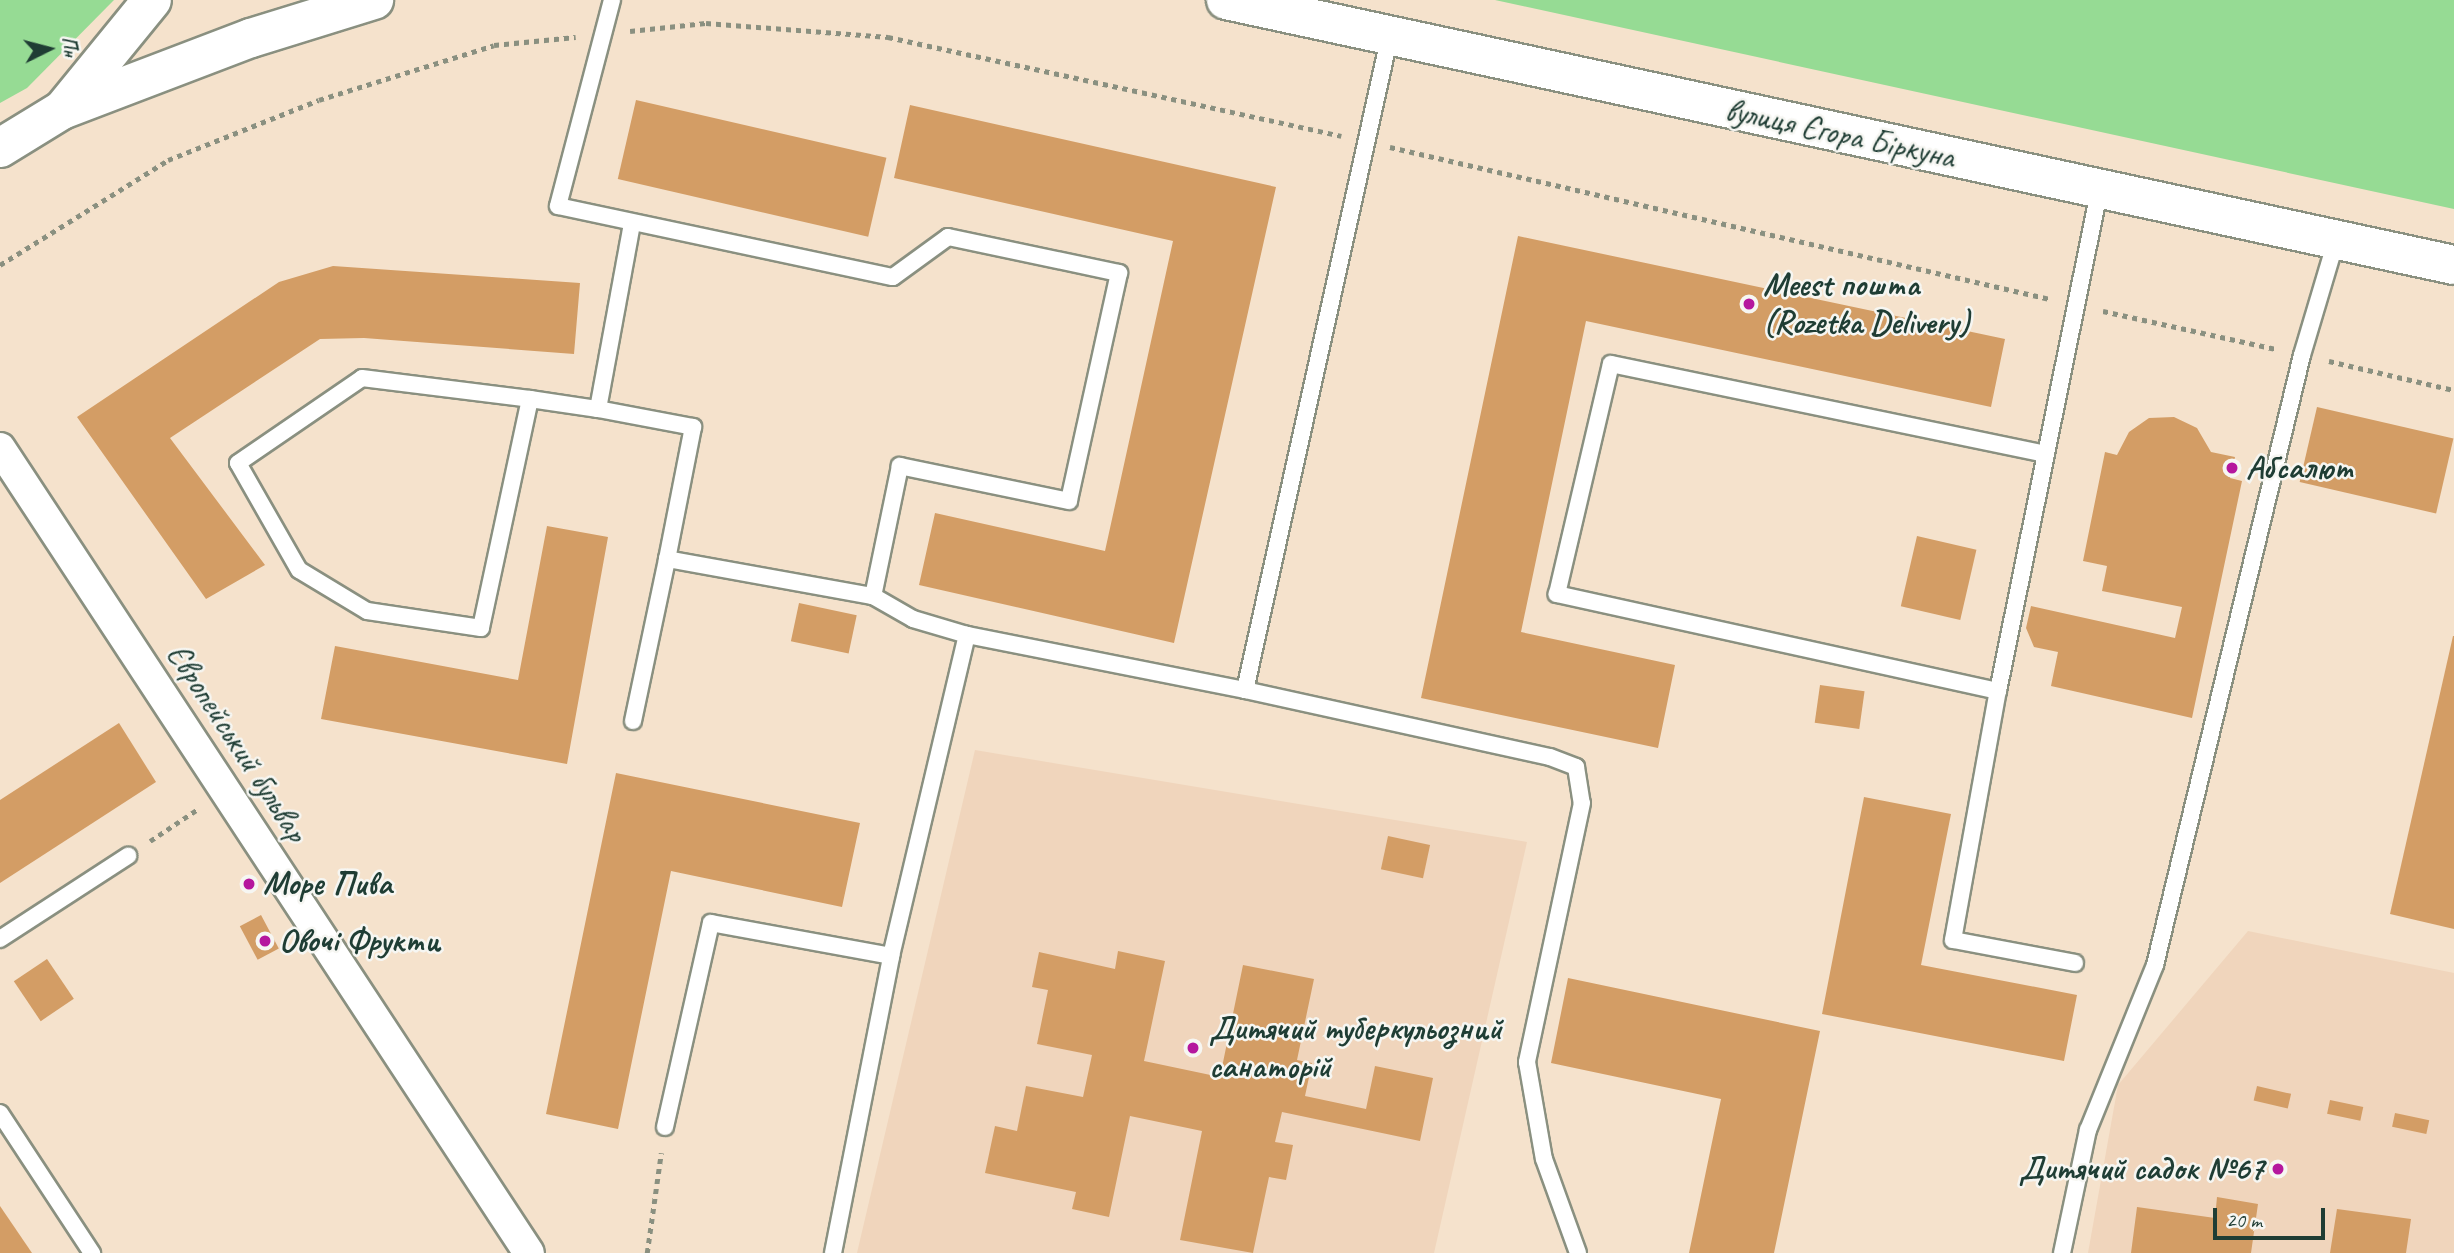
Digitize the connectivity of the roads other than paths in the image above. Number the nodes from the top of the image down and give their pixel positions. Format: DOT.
graph roads {
  1 [pos="152,0"];
  2 [pos="373,0"];
  3 [pos="612,0"];
  4 [pos="1226,0"];
  5 [pos="1390,35"];
  6 [pos="62,110"];
  7 [pos="0,148"];
  8 [pos="2099,192"];
  9 [pos="632,223"];
  10 [pos="2336,241"];
  11 [pos="2454,265"];
  12 [pos="530,399"];
  13 [pos="598,409"];
  14 [pos="0,448"];
  15 [pos="2046,454"];
  16 [pos="667,559"];
  17 [pos="873,596"];
  18 [pos="967,635"];
  19 [pos="1245,691"];
  20 [pos="1998,691"];
  21 [pos="633,721"];
  22 [pos="128,856"];
  23 [pos="0,939"];
  24 [pos="891,956"];
  25 [pos="2075,963"];
  26 [pos="0,1113"];
  27 [pos="665,1128"];
  28 [pos="92,1253"];
  29 [pos="529,1253"];
  30 [pos="833,1253"];
  31 [pos="1578,1253"];
  32 [pos="2062,1253"];
  1 -- 6 [label="street"];
  2 -- 6 [label="street"];
  3 -- 9 [label="lane"];
  4 -- 5 [label="street, вулиця Єгора Біркуна"];
  5 -- 8 [label="street, вулиця Єгора Біркуна"];
  5 -- 19 [label="lane"];
  6 -- 7 [label="street"];
  8 -- 10 [label="street, вулиця Єгора Біркуна"];
  8 -- 15 [label="lane"];
  9 -- 13 [label="lane"];
  9 -- 17 [label="lane"];
  10 -- 11 [label="street, вулиця Єгора Біркуна"];
  10 -- 32 [label="lane"];
  12 -- 12 [label="lane"];
  12 -- 13 [label="lane"];
  13 -- 16 [label="lane"];
  14 -- 29 [label="street, Європейський бульвар"];
  15 -- 20 [label="lane"];
  15 -- 20 [label="lane"];
  16 -- 17 [label="lane"];
  16 -- 21 [label="lane"];
  17 -- 18 [label="lane"];
  18 -- 19 [label="lane"];
  18 -- 24 [label="lane"];
  19 -- 31 [label="lane"];
  20 -- 25 [label="lane"];
  22 -- 23 [label="lane"];
  24 -- 27 [label="lane"];
  24 -- 30 [label="lane"];
  26 -- 28 [label="lane"];
}
